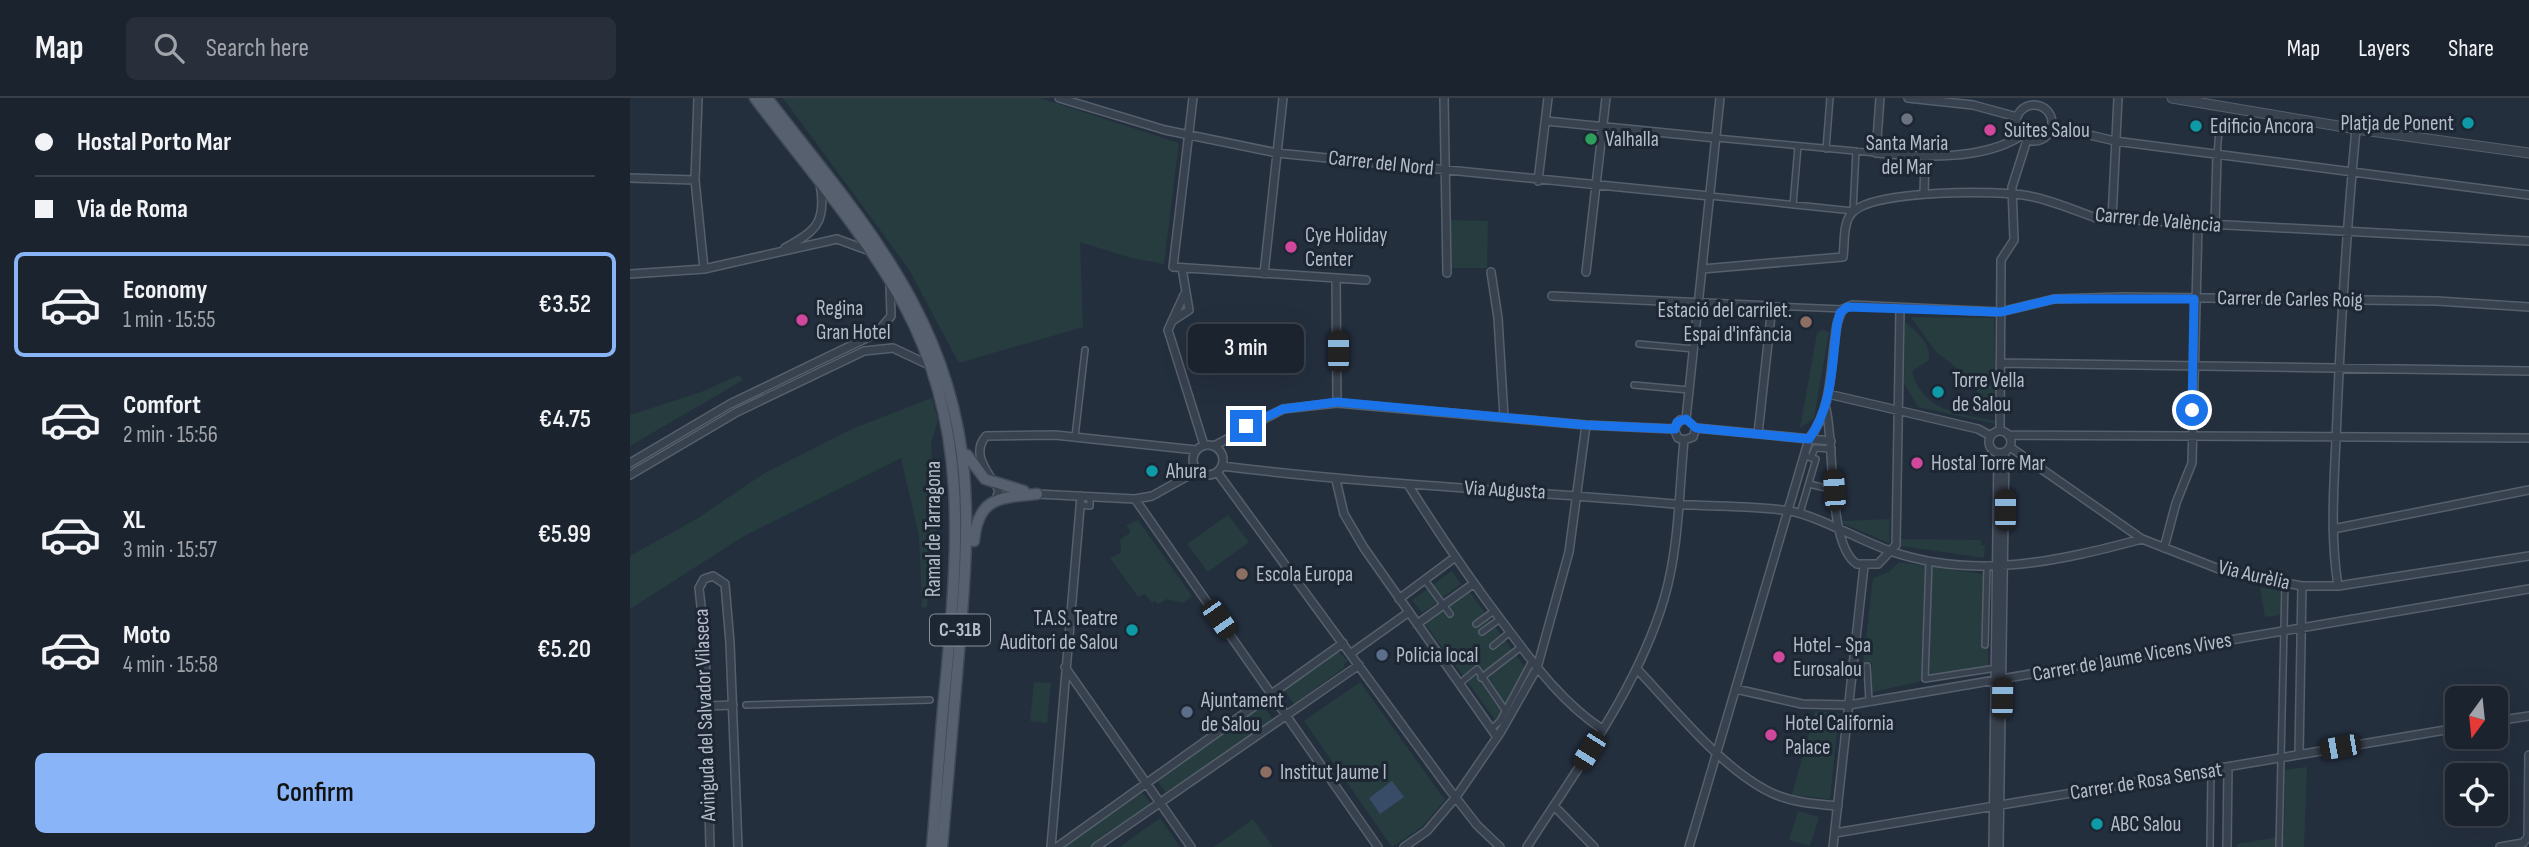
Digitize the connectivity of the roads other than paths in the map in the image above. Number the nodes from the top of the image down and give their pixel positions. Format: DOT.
graph roads {
  1 [pos="698,98"];
  2 [pos="755,98"];
  3 [pos="767,98"];
  4 [pos="1059,98"];
  5 [pos="1193,98"];
  6 [pos="1283,98"];
  7 [pos="1444,98"];
  8 [pos="1548,98"];
  9 [pos="1606,98"];
  10 [pos="1720,98"];
  11 [pos="1830,98"];
  12 [pos="1880,98"];
  13 [pos="1908,98"];
  14 [pos="2118,98"];
  15 [pos="2172,98"];
  16 [pos="2037,101"];
  17 [pos="2017,117"];
  18 [pos="1546,121"];
  19 [pos="1603,127"];
  20 [pos="2052,127"];
  21 [pos="2356,129"];
  22 [pos="2219,130"];
  23 [pos="1188,136"];
  24 [pos="1716,138"];
  25 [pos="2024,138"];
  26 [pos="2115,141"];
  27 [pos="1798,146"];
  28 [pos="1826,149"];
  29 [pos="1856,151"];
  30 [pos="1276,153"];
  31 [pos="1876,153"];
  32 [pos="2529,153"];
  33 [pos="2217,155"];
  34 [pos="1925,156"];
  35 [pos="1444,170"];
  36 [pos="2352,173"];
  37 [pos="630,178"];
  38 [pos="695,180"];
  39 [pos="1538,181"];
  40 [pos="819,183"];
  41 [pos="1596,187"];
  42 [pos="1924,194"];
  43 [pos="2013,194"];
  44 [pos="2529,195"];
  45 [pos="1710,196"];
  46 [pos="1793,205"];
  47 [pos="1853,211"];
  48 [pos="2112,219"];
  49 [pos="2197,225"];
  50 [pos="2215,226"];
  51 [pos="2347,231"];
  52 [pos="2529,241"];
  53 [pos="868,250"];
  54 [pos="778,252"];
  55 [pos="1178,267"];
  56 [pos="704,269"];
  57 [pos="1702,269"];
  58 [pos="1491,272"];
  59 [pos="1586,272"];
  60 [pos="1447,273"];
  61 [pos="630,274"];
  62 [pos="1264,274"];
  63 [pos="888,278"];
  64 [pos="1336,278"];
  65 [pos="1366,280"];
  66 [pos="1552,296"];
  67 [pos="2194,299"];
  68 [pos="2343,300"];
  69 [pos="1699,302"];
  70 [pos="1772,306"];
  71 [pos="2529,307"];
  72 [pos="1843,309"];
  73 [pos="1900,309"];
  74 [pos="2000,312"];
  75 [pos="1639,344"];
  76 [pos="1694,349"];
  77 [pos="1084,350"];
  78 [pos="2000,363"];
  79 [pos="2193,365"];
  80 [pos="2339,368"];
  81 [pos="935,369"];
  82 [pos="2529,371"];
  83 [pos="1634,385"];
  84 [pos="1689,390"];
  85 [pos="1828,394"];
  86 [pos="1337,402"];
  87 [pos="1826,408"];
  88 [pos="1899,409"];
  89 [pos="951,416"];
  90 [pos="1504,417"];
  91 [pos="1686,419"];
  92 [pos="1586,425"];
  93 [pos="1696,428"];
  94 [pos="1675,429"];
  95 [pos="2000,431"];
  96 [pos="1758,434"];
  97 [pos="2008,435"];
  98 [pos="2192,435"];
  99 [pos="1991,436"];
  100 [pos="2337,436"];
  101 [pos="1075,437"];
  102 [pos="2529,438"];
  103 [pos="1809,439"];
  104 [pos="1684,440"];
  105 [pos="1204,445"];
  106 [pos="1831,445"];
  107 [pos="1214,446"];
  108 [pos="964,449"];
  109 [pos="1196,450"];
  110 [pos="2005,451"];
  111 [pos="1811,458"];
  112 [pos="630,463"];
  113 [pos="1832,463"];
  114 [pos="1219,469"];
  115 [pos="1197,471"];
  116 [pos="630,475"];
  117 [pos="991,479"];
  118 [pos="1336,480"];
  119 [pos="1809,484"];
  120 [pos="1409,486"];
  121 [pos="1834,490"];
  122 [pos="2529,490"];
  123 [pos="1037,494"];
  124 [pos="1578,495"];
  125 [pos="1081,496"];
  126 [pos="1090,497"];
  127 [pos="1135,499"];
  128 [pos="996,500"];
  129 [pos="1678,504"];
  130 [pos="1080,505"];
  131 [pos="1789,511"];
  132 [pos="1800,513"];
  133 [pos="2333,529"];
  134 [pos="1841,532"];
  135 [pos="2142,539"];
  136 [pos="2164,548"];
  137 [pos="1892,552"];
  138 [pos="2529,556"];
  139 [pos="1454,558"];
  140 [pos="1929,561"];
  141 [pos="1864,566"];
  142 [pos="1987,566"];
  143 [pos="2001,566"];
  144 [pos="1426,580"];
  145 [pos="2285,583"];
  146 [pos="1473,584"];
  147 [pos="2302,586"];
  148 [pos="2338,586"];
  149 [pos="2529,589"];
  150 [pos="1399,599"];
  151 [pos="962,606"];
  152 [pos="1443,606"];
  153 [pos="1494,611"];
  154 [pos="1409,612"];
  155 [pos="1450,614"];
  156 [pos="1500,619"];
  157 [pos="1417,624"];
  158 [pos="1476,624"];
  159 [pos="2301,628"];
  160 [pos="2284,631"];
  161 [pos="1482,632"];
  162 [pos="1510,632"];
  163 [pos="1343,643"];
  164 [pos="1985,645"];
  165 [pos="1493,646"];
  166 [pos="1521,647"];
  167 [pos="1350,654"];
  168 [pos="1532,661"];
  169 [pos="1359,665"];
  170 [pos="1065,666"];
  171 [pos="1867,666"];
  172 [pos="1537,668"];
  173 [pos="1637,669"];
  174 [pos="1990,669"];
  175 [pos="1481,678"];
  176 [pos="1999,679"];
  177 [pos="1850,682"];
  178 [pos="1460,684"];
  179 [pos="1866,685"];
  180 [pos="1736,689"];
  181 [pos="1272,695"];
  182 [pos="930,700"];
  183 [pos="1869,701"];
  184 [pos="733,705"];
  185 [pos="746,705"];
  186 [pos="1849,705"];
  187 [pos="706,706"];
  188 [pos="1505,710"];
  189 [pos="1286,714"];
  190 [pos="2529,716"];
  191 [pos="2508,719"];
  192 [pos="1491,729"];
  193 [pos="1602,729"];
  194 [pos="2445,730"];
  195 [pos="1497,737"];
  196 [pos="1717,753"];
  197 [pos="2299,754"];
  198 [pos="2529,755"];
  199 [pos="2281,758"];
  200 [pos="2228,767"];
  201 [pos="2211,770"];
  202 [pos="1147,784"];
  203 [pos="1456,797"];
  204 [pos="1160,802"];
  205 [pos="1997,805"];
  206 [pos="1555,806"];
  207 [pos="1838,806"];
  208 [pos="1835,834"];
  209 [pos="710,847"];
  210 [pos="738,847"];
  211 [pos="932,847"];
  212 [pos="942,847"];
  213 [pos="1051,847"];
  214 [pos="1057,847"];
  215 [pos="1096,847"];
  216 [pos="1191,847"];
  217 [pos="1378,847"];
  218 [pos="1404,847"];
  219 [pos="1500,847"];
  220 [pos="1527,847"];
  221 [pos="1594,847"];
  222 [pos="1689,847"];
  223 [pos="1833,847"];
  224 [pos="1993,847"];
  225 [pos="1999,847"];
  226 [pos="2210,847"];
  227 [pos="2227,847"];
  228 [pos="2279,847"];
  229 [pos="2500,847"];
  1 -- 38 [label="street"];
  2 -- 40 [label="main road, Ramal de Tarragona / C-31B"];
  3 -- 81 [label="main road, Ramal de Tarragona / C-31B"];
  4 -- 23 [label="street, Carrer del Nord"];
  5 -- 23 [label="street"];
  6 -- 30 [label="street"];
  7 -- 35 [label="street"];
  8 -- 18 [label="street"];
  9 -- 19 [label="street"];
  10 -- 24 [label="street"];
  11 -- 28 [label="street"];
  12 -- 31 [label="street"];
  13 -- 17 [label="street"];
  14 -- 26 [label="street"];
  15 -- 21 [label="street"];
  16 -- 17 [label="street"];
  16 -- 20 [label="street"];
  17 -- 25 [label="street"];
  18 -- 19 [label="street"];
  18 -- 39 [label="street"];
  19 -- 24 [label="street"];
  19 -- 41 [label="street"];
  20 -- 25 [label="street"];
  20 -- 26 [label="street"];
  21 -- 32 [label="street"];
  21 -- 36 [label="street"];
  22 -- 33 [label="street"];
  23 -- 30 [label="street, Carrer del Nord"];
  23 -- 55 [label="street"];
  24 -- 27 [label="street"];
  24 -- 45 [label="street"];
  25 -- 34 [label="street"];
  25 -- 43 [label="street"];
  26 -- 33 [label="street"];
  26 -- 48 [label="street"];
  27 -- 28 [label="street"];
  27 -- 46 [label="street"];
  28 -- 29 [label="street"];
  29 -- 31 [label="street"];
  29 -- 47 [label="street"];
  30 -- 35 [label="street, Carrer del Nord"];
  30 -- 62 [label="street"];
  31 -- 34 [label="street"];
  33 -- 36 [label="street"];
  33 -- 50 [label="street"];
  34 -- 42 [label="street"];
  35 -- 39 [label="street, Carrer del Nord"];
  35 -- 60 [label="street"];
  36 -- 44 [label="street"];
  36 -- 51 [label="street"];
  37 -- 38 [label="street"];
  38 -- 56 [label="street"];
  39 -- 41 [label="street, Carrer del Nord"];
  40 -- 53 [label="main road, Ramal de Tarragona / C-31B"];
  40 -- 54 [label="street"];
  41 -- 45 [label="street, Carrer del Nord"];
  41 -- 59 [label="street"];
  42 -- 43 [label="street, Carrer de València"];
  42 -- 47 [label="street, Carrer de València"];
  43 -- 48 [label="street, Carrer de València"];
  43 -- 74 [label="street"];
  45 -- 46 [label="street, Carrer de València"];
  45 -- 57 [label="street"];
  46 -- 47 [label="street, Carrer de València"];
  47 -- 57 [label="street"];
  48 -- 49 [label="street, Carrer de València"];
  49 -- 50 [label="street, Carrer de València"];
  49 -- 67 [label="street"];
  50 -- 51 [label="street, Carrer de València"];
  51 -- 52 [label="street, Carrer de València"];
  51 -- 68 [label="street"];
  53 -- 54 [label="street"];
  53 -- 63 [label="main road, Ramal de Tarragona / C-31B"];
  54 -- 56 [label="street"];
  55 -- 62 [label="street"];
  55 -- 105 [label="street"];
  56 -- 61 [label="street"];
  57 -- 69 [label="street"];
  58 -- 90 [label="street"];
  62 -- 64 [label="street"];
  63 -- 81 [label="main road, Ramal de Tarragona / C-31B"];
  63 -- 112 [label="street"];
  64 -- 65 [label="street"];
  64 -- 86 [label="street"];
  66 -- 69 [label="street"];
  67 -- 68 [label="street, Carrer de Carles Roig"];
  67 -- 74 [label="street, Carrer de Carles Roig"];
  67 -- 79 [label="street"];
  68 -- 71 [label="street, Carrer de Carles Roig"];
  68 -- 80 [label="street"];
  69 -- 70 [label="street"];
  69 -- 76 [label="street"];
  70 -- 72 [label="street"];
  70 -- 96 [label="street"];
  72 -- 73 [label="street, Carrer de Carles Roig"];
  72 -- 85 [label="street"];
  73 -- 74 [label="street, Carrer de Carles Roig"];
  73 -- 88 [label="street"];
  74 -- 78 [label="street"];
  75 -- 76 [label="street"];
  76 -- 84 [label="street"];
  77 -- 101 [label="street"];
  78 -- 79 [label="street"];
  78 -- 95 [label="street"];
  79 -- 80 [label="street"];
  79 -- 98 [label="street"];
  80 -- 82 [label="street"];
  80 -- 100 [label="street"];
  81 -- 89 [label="main road, Ramal de Tarragona / C-31B"];
  81 -- 116 [label="street"];
  83 -- 84 [label="street"];
  84 -- 91 [label="street"];
  85 -- 87 [label="street"];
  85 -- 88 [label="street"];
  86 -- 90 [label="street"];
  86 -- 107 [label="street"];
  87 -- 103 [label="street"];
  87 -- 106 [label="street"];
  88 -- 99 [label="street"];
  88 -- 137 [label="street"];
  89 -- 108 [label="main road, Ramal de Tarragona / C-31B"];
  89 -- 211 [label="main road, Ramal de Tarragona / C-31B"];
  90 -- 92 [label="street"];
  91 -- 93 [label="street"];
  91 -- 94 [label="street"];
  92 -- 94 [label="street"];
  92 -- 124 [label="street"];
  93 -- 96 [label="street"];
  93 -- 104 [label="street"];
  94 -- 104 [label="street"];
  95 -- 97 [label="street"];
  95 -- 99 [label="street"];
  96 -- 103 [label="street"];
  97 -- 98 [label="street"];
  97 -- 110 [label="street"];
  98 -- 100 [label="street"];
  98 -- 136 [label="street"];
  99 -- 110 [label="street"];
  100 -- 102 [label="street"];
  100 -- 133 [label="street"];
  101 -- 109 [label="street"];
  101 -- 117 [label="street"];
  103 -- 106 [label="street"];
  103 -- 111 [label="street"];
  104 -- 129 [label="street"];
  105 -- 107 [label="street"];
  105 -- 109 [label="street"];
  106 -- 111 [label="street"];
  106 -- 113 [label="street"];
  107 -- 114 [label="street"];
  108 -- 117 [label="main road, C-31B"];
  108 -- 151 [label="main road, Ramal de Tarragona / C-31B"];
  109 -- 115 [label="street"];
  110 -- 135 [label="street, Via Aurèlia"];
  110 -- 143 [label="street"];
  111 -- 113 [label="street"];
  111 -- 119 [label="street"];
  111 -- 131 [label="street"];
  113 -- 121 [label="street"];
  114 -- 115 [label="street"];
  114 -- 118 [label="street, Via Augusta"];
  114 -- 163 [label="street"];
  115 -- 127 [label="street"];
  117 -- 123 [label="main road"];
  117 -- 128 [label="street"];
  118 -- 120 [label="street, Via Augusta"];
  118 -- 150 [label="street"];
  119 -- 121 [label="street"];
  119 -- 132 [label="street"];
  120 -- 124 [label="street, Via Augusta"];
  120 -- 139 [label="street"];
  121 -- 134 [label="street"];
  122 -- 133 [label="street"];
  123 -- 125 [label="street"];
  123 -- 128 [label="main road"];
  124 -- 129 [label="street, Via Augusta"];
  124 -- 172 [label="street"];
  125 -- 126 [label="street"];
  125 -- 130 [label="street"];
  126 -- 127 [label="street"];
  126 -- 130 [label="street"];
  127 -- 181 [label="street"];
  128 -- 151 [label="main road, C-31B"];
  129 -- 131 [label="street, Via Augusta"];
  129 -- 173 [label="street"];
  130 -- 170 [label="street"];
  131 -- 132 [label="street, Via Augusta"];
  131 -- 180 [label="street"];
  132 -- 134 [label="street, Via Augusta"];
  133 -- 148 [label="street"];
  134 -- 137 [label="street, Via Augusta"];
  134 -- 141 [label="street"];
  135 -- 136 [label="street, Via Aurèlia"];
  135 -- 143 [label="street, Via Augusta"];
  136 -- 145 [label="street, Via Aurèlia"];
  137 -- 140 [label="street, Via Augusta"];
  137 -- 141 [label="street"];
  138 -- 148 [label="street, Via Aurèlia"];
  139 -- 144 [label="street"];
  139 -- 146 [label="street"];
  140 -- 142 [label="street, Via Augusta"];
  140 -- 174 [label="street"];
  141 -- 177 [label="street"];
  142 -- 143 [label="street, Via Augusta"];
  142 -- 164 [label="street"];
  143 -- 176 [label="street"];
  144 -- 150 [label="street"];
  144 -- 152 [label="street"];
  145 -- 147 [label="street, Via Aurèlia"];
  145 -- 160 [label="street"];
  146 -- 152 [label="street"];
  146 -- 153 [label="street"];
  147 -- 148 [label="street, Via Aurèlia"];
  147 -- 159 [label="street"];
  149 -- 159 [label="street, Carrer de Jaume Vicens Vives"];
  150 -- 154 [label="street"];
  151 -- 212 [label="main road, Ramal de Tarragona / C-31B"];
  152 -- 155 [label="street"];
  152 -- 157 [label="street"];
  153 -- 156 [label="street"];
  153 -- 158 [label="street"];
  154 -- 157 [label="street"];
  154 -- 167 [label="street"];
  156 -- 161 [label="street"];
  156 -- 162 [label="street"];
  157 -- 178 [label="street"];
  159 -- 160 [label="street, Carrer de Jaume Vicens Vives"];
  159 -- 197 [label="street"];
  160 -- 176 [label="street, Carrer de Jaume Vicens Vives"];
  160 -- 199 [label="street"];
  162 -- 165 [label="street"];
  162 -- 166 [label="street"];
  163 -- 167 [label="street"];
  163 -- 181 [label="street"];
  166 -- 168 [label="street"];
  166 -- 175 [label="street"];
  167 -- 169 [label="street"];
  168 -- 172 [label="street"];
  168 -- 188 [label="street"];
  169 -- 189 [label="street"];
  169 -- 203 [label="street"];
  170 -- 202 [label="street"];
  170 -- 213 [label="street"];
  171 -- 179 [label="street"];
  172 -- 193 [label="street"];
  172 -- 195 [label="street"];
  173 -- 193 [label="street"];
  173 -- 196 [label="street"];
  175 -- 178 [label="street"];
  175 -- 188 [label="street"];
  176 -- 183 [label="street, Carrer de Jaume Vicens Vives"];
  176 -- 205 [label="street"];
  177 -- 179 [label="street"];
  177 -- 186 [label="street"];
  178 -- 192 [label="street"];
  179 -- 183 [label="street"];
  180 -- 186 [label="street, Carrer de Jaume Vicens Vives"];
  180 -- 196 [label="street"];
  181 -- 189 [label="street"];
  181 -- 202 [label="street"];
  182 -- 185 [label="street"];
  183 -- 186 [label="street, Carrer de Jaume Vicens Vives"];
  184 -- 187 [label="street"];
  184 -- 187 [label="street, Avinguda del Salvador Vilaseca"];
  184 -- 210 [label="street, Avinguda del Salvador Vilaseca"];
  186 -- 207 [label="street"];
  187 -- 209 [label="street, Avinguda del Salvador Vilaseca"];
  188 -- 192 [label="street"];
  189 -- 204 [label="street"];
  189 -- 217 [label="street"];
  190 -- 191 [label="street"];
  192 -- 195 [label="street"];
  193 -- 206 [label="street"];
  194 -- 197 [label="street, Carrer de Rosa Sensat"];
  195 -- 203 [label="street"];
  196 -- 207 [label="street"];
  196 -- 222 [label="street"];
  197 -- 199 [label="street, Carrer de Rosa Sensat"];
  198 -- 229 [label="street"];
  199 -- 200 [label="street, Carrer de Rosa Sensat"];
  199 -- 228 [label="street"];
  200 -- 201 [label="street, Carrer de Rosa Sensat"];
  200 -- 227 [label="street"];
  201 -- 205 [label="street, Carrer de Rosa Sensat"];
  201 -- 226 [label="street"];
  202 -- 204 [label="street"];
  202 -- 214 [label="street"];
  203 -- 218 [label="street"];
  203 -- 219 [label="street"];
  204 -- 215 [label="street"];
  204 -- 216 [label="street"];
  205 -- 208 [label="street, Carrer de Rosa Sensat"];
  205 -- 224 [label="street"];
  205 -- 225 [label="street"];
  206 -- 220 [label="street"];
  206 -- 221 [label="street"];
  207 -- 208 [label="street"];
  208 -- 223 [label="street"];
}
